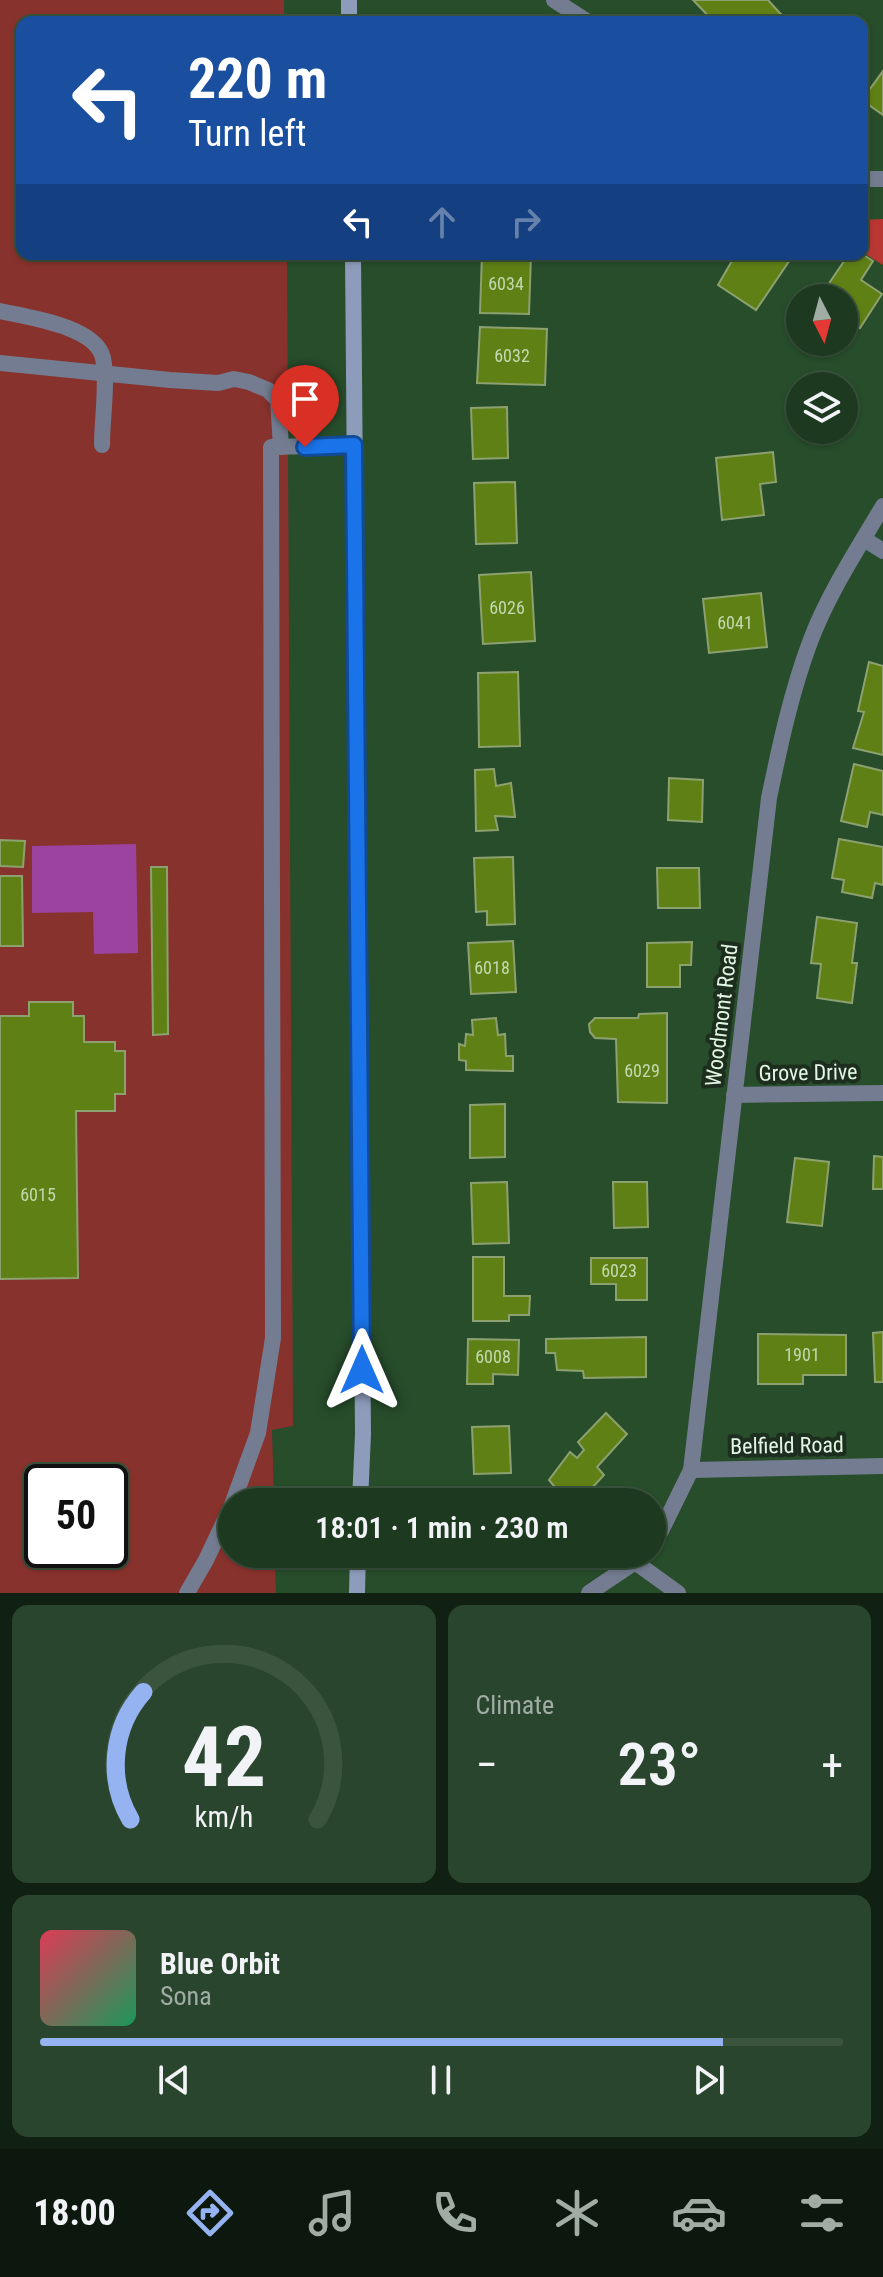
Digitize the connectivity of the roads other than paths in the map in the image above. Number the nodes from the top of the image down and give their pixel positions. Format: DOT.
graph roads {
  1 [pos="554,0"];
  2 [pos="579,16"];
  3 [pos="353,260"];
  4 [pos="0,311"];
  5 [pos="0,363"];
  6 [pos="103,375"];
  7 [pos="102,445"];
  8 [pos="354,445"];
  9 [pos="276,447"];
  10 [pos="883,506"];
  11 [pos="864,539"];
  12 [pos="883,551"];
  13 [pos="883,1093"];
  14 [pos="734,1095"];
  15 [pos="883,1466"];
  16 [pos="691,1470"];
  17 [pos="238,1488"];
  18 [pos="361,1488"];
  19 [pos="666,1521"];
  20 [pos="218,1535"];
  21 [pos="358,1568"];
  22 [pos="625,1568"];
  23 [pos="650,1568"];
  24 [pos="187,1593"];
  25 [pos="357,1593"];
  26 [pos="589,1593"];
  27 [pos="678,1593"];
  1 -- 2 [label="street"];
  3 -- 8 [label="main road"];
  4 -- 6 [label="street"];
  5 -- 6 [label="street"];
  6 -- 7 [label="street"];
  6 -- 9 [label="street"];
  8 -- 9 [label="street"];
  8 -- 18 [label="main road"];
  9 -- 17 [label="street"];
  10 -- 11 [label="street, Woodmont Road"];
  11 -- 12 [label="street"];
  11 -- 14 [label="street, Woodmont Road"];
  13 -- 14 [label="street, Grove Drive"];
  14 -- 16 [label="street, Woodmont Road"];
  15 -- 16 [label="street, Belfield Road"];
  16 -- 19 [label="street, Woodmont Road"];
  20 -- 24 [label="street"];
  21 -- 25 [label="main road"];
  22 -- 26 [label="street"];
  23 -- 27 [label="street"];
}
